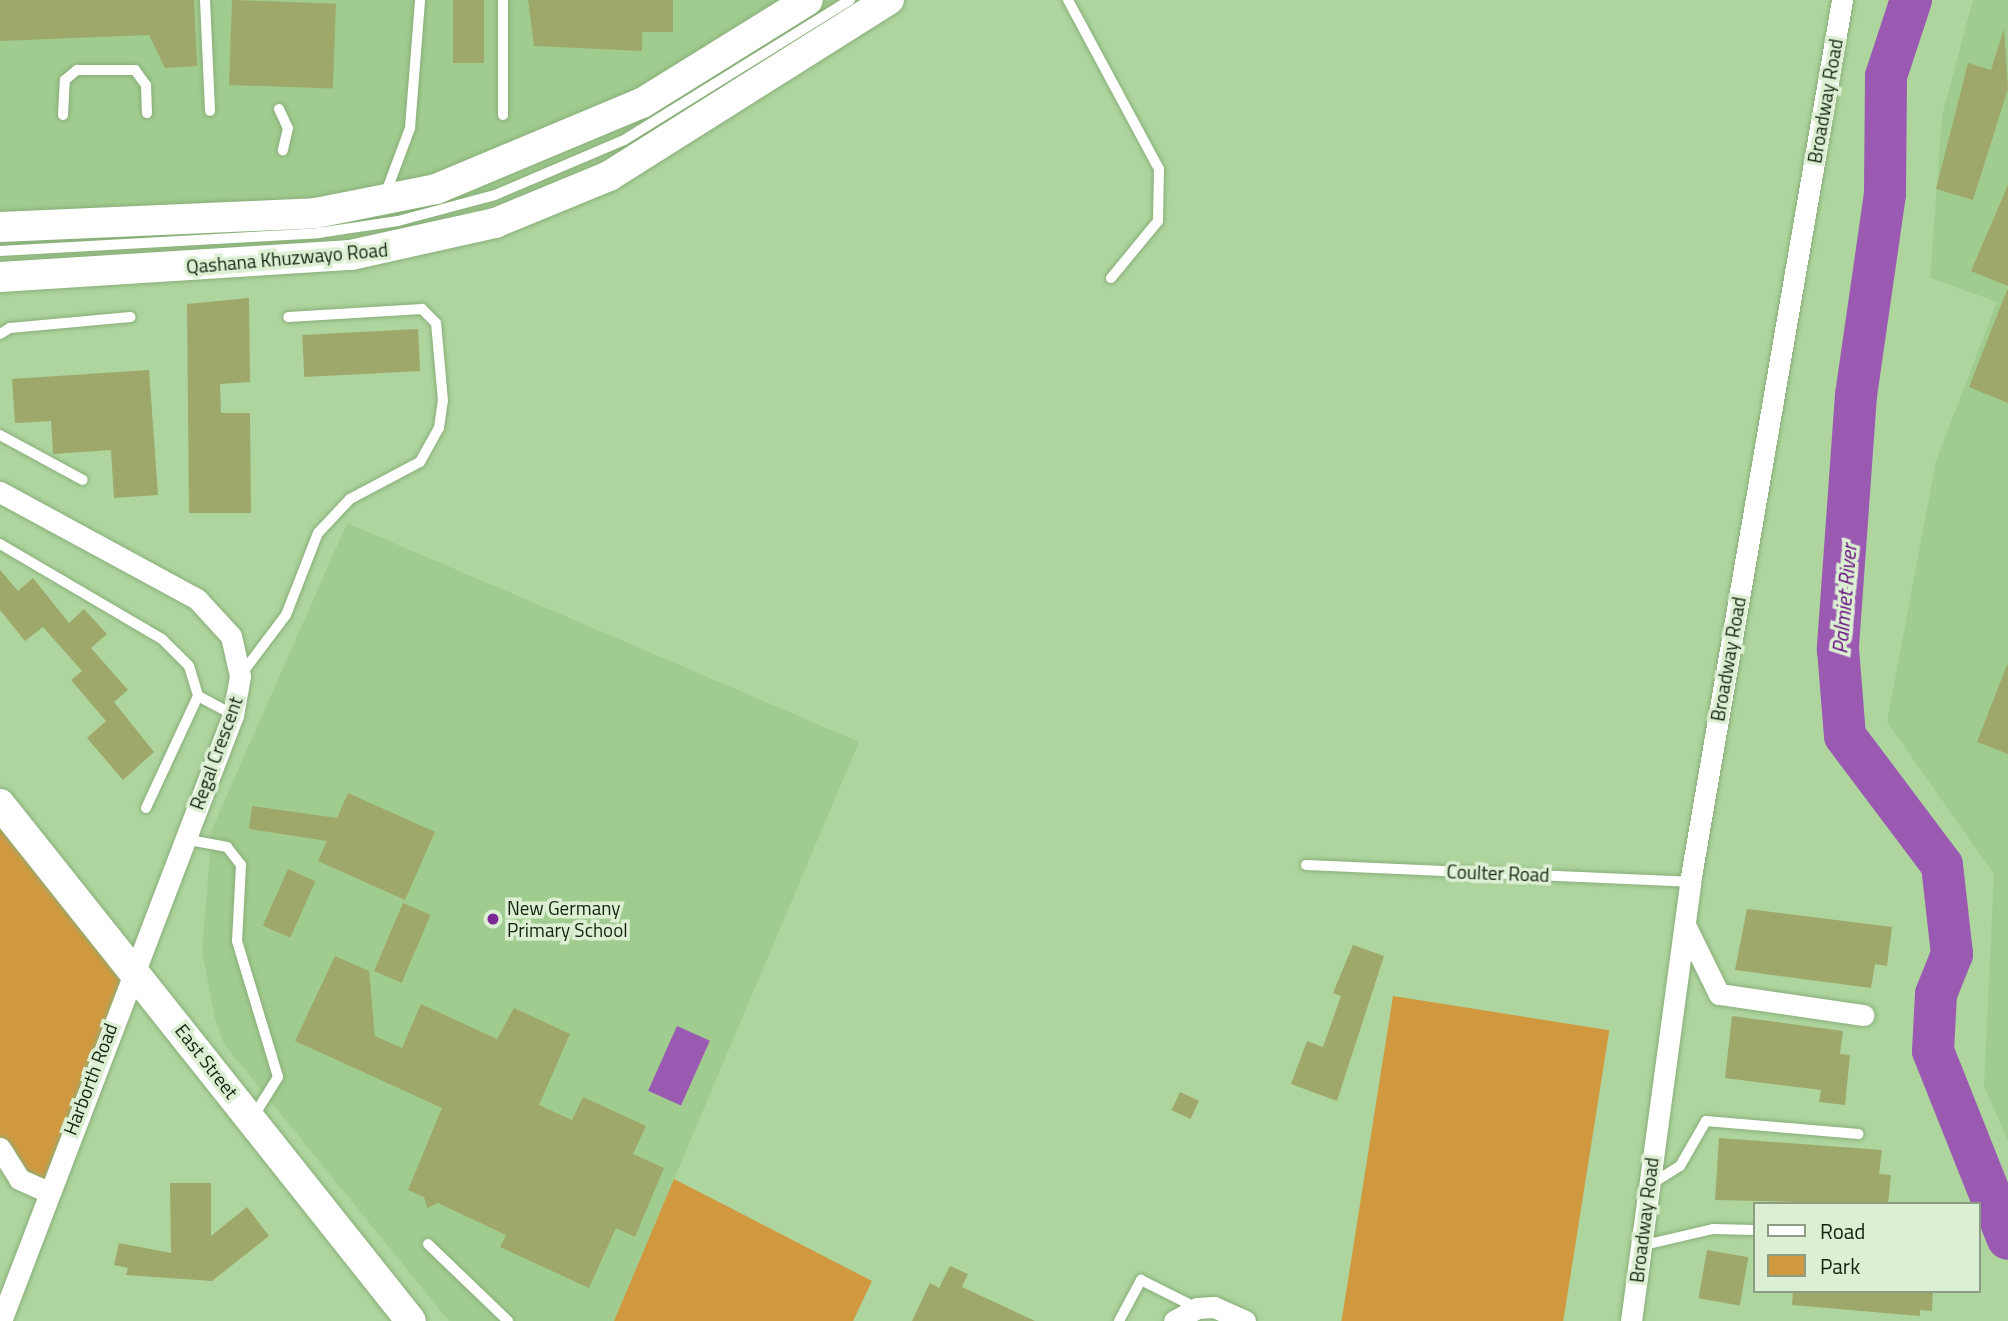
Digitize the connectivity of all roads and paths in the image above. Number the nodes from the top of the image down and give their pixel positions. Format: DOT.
graph roads {
  1 [pos="205,0"];
  2 [pos="420,0"];
  3 [pos="503,0"];
  4 [pos="808,0"];
  5 [pos="850,0"];
  6 [pos="889,0"];
  7 [pos="1068,0"];
  8 [pos="1842,0"];
  9 [pos="279,109"];
  10 [pos="210,111"];
  11 [pos="147,113"];
  12 [pos="64,115"];
  13 [pos="503,115"];
  14 [pos="283,150"];
  15 [pos="383,202"];
  16 [pos="0,227"];
  17 [pos="0,251"];
  18 [pos="0,277"];
  19 [pos="1111,278"];
  20 [pos="130,317"];
  21 [pos="288,317"];
  22 [pos="0,334"];
  23 [pos="0,435"];
  24 [pos="83,480"];
  25 [pos="0,492"];
  26 [pos="0,544"];
  27 [pos="240,676"];
  28 [pos="198,696"];
  29 [pos="233,715"];
  30 [pos="0,804"];
  31 [pos="146,808"];
  32 [pos="184,839"];
  33 [pos="1306,865"];
  34 [pos="1690,882"];
  35 [pos="1685,925"];
  36 [pos="134,967"];
  37 [pos="1863,1015"];
  38 [pos="252,1119"];
  39 [pos="1858,1134"];
  40 [pos="0,1148"];
  41 [pos="1648,1186"];
  42 [pos="46,1191"];
  43 [pos="1752,1230"];
  44 [pos="428,1244"];
  45 [pos="1640,1246"];
  46 [pos="1197,1308"];
  47 [pos="1,1321"];
  48 [pos="411,1321"];
  49 [pos="508,1321"];
  50 [pos="1119,1321"];
  51 [pos="1174,1321"];
  52 [pos="1245,1321"];
  53 [pos="1631,1321"];
  1 -- 10 [label="lane"];
  2 -- 15 [label="lane"];
  3 -- 13 [label="lane"];
  4 -- 15 [label="main road"];
  5 -- 17 [label="lane"];
  6 -- 18 [label="main road, Qashana Khuzwayo Road"];
  7 -- 19 [label="lane"];
  8 -- 34 [label="street, Broadway Road"];
  9 -- 14 [label="lane"];
  11 -- 12 [label="lane"];
  15 -- 16 [label="main road"];
  20 -- 22 [label="lane"];
  21 -- 27 [label="lane"];
  23 -- 24 [label="lane"];
  25 -- 27 [label="street, Regal Crescent"];
  26 -- 28 [label="lane"];
  27 -- 29 [label="street, Regal Crescent"];
  28 -- 29 [label="lane"];
  28 -- 31 [label="lane"];
  29 -- 32 [label="street, Regal Crescent"];
  30 -- 36 [label="main road, East Street"];
  32 -- 36 [label="street, Regal Crescent"];
  32 -- 38 [label="lane"];
  33 -- 34 [label="lane, Coulter Road"];
  34 -- 35 [label="street, Broadway Road"];
  35 -- 37 [label="street"];
  35 -- 41 [label="street, Broadway Road"];
  36 -- 38 [label="main road, East Street"];
  36 -- 42 [label="street, Harborth Road"];
  38 -- 48 [label="main road, East Street"];
  39 -- 41 [label="lane"];
  40 -- 42 [label="street"];
  41 -- 45 [label="street, Broadway Road"];
  42 -- 47 [label="street, Harborth Road"];
  43 -- 45 [label="lane"];
  44 -- 49 [label="lane"];
  45 -- 53 [label="street, Broadway Road"];
  46 -- 50 [label="lane"];
  46 -- 51 [label="street"];
  46 -- 52 [label="street"];
}
